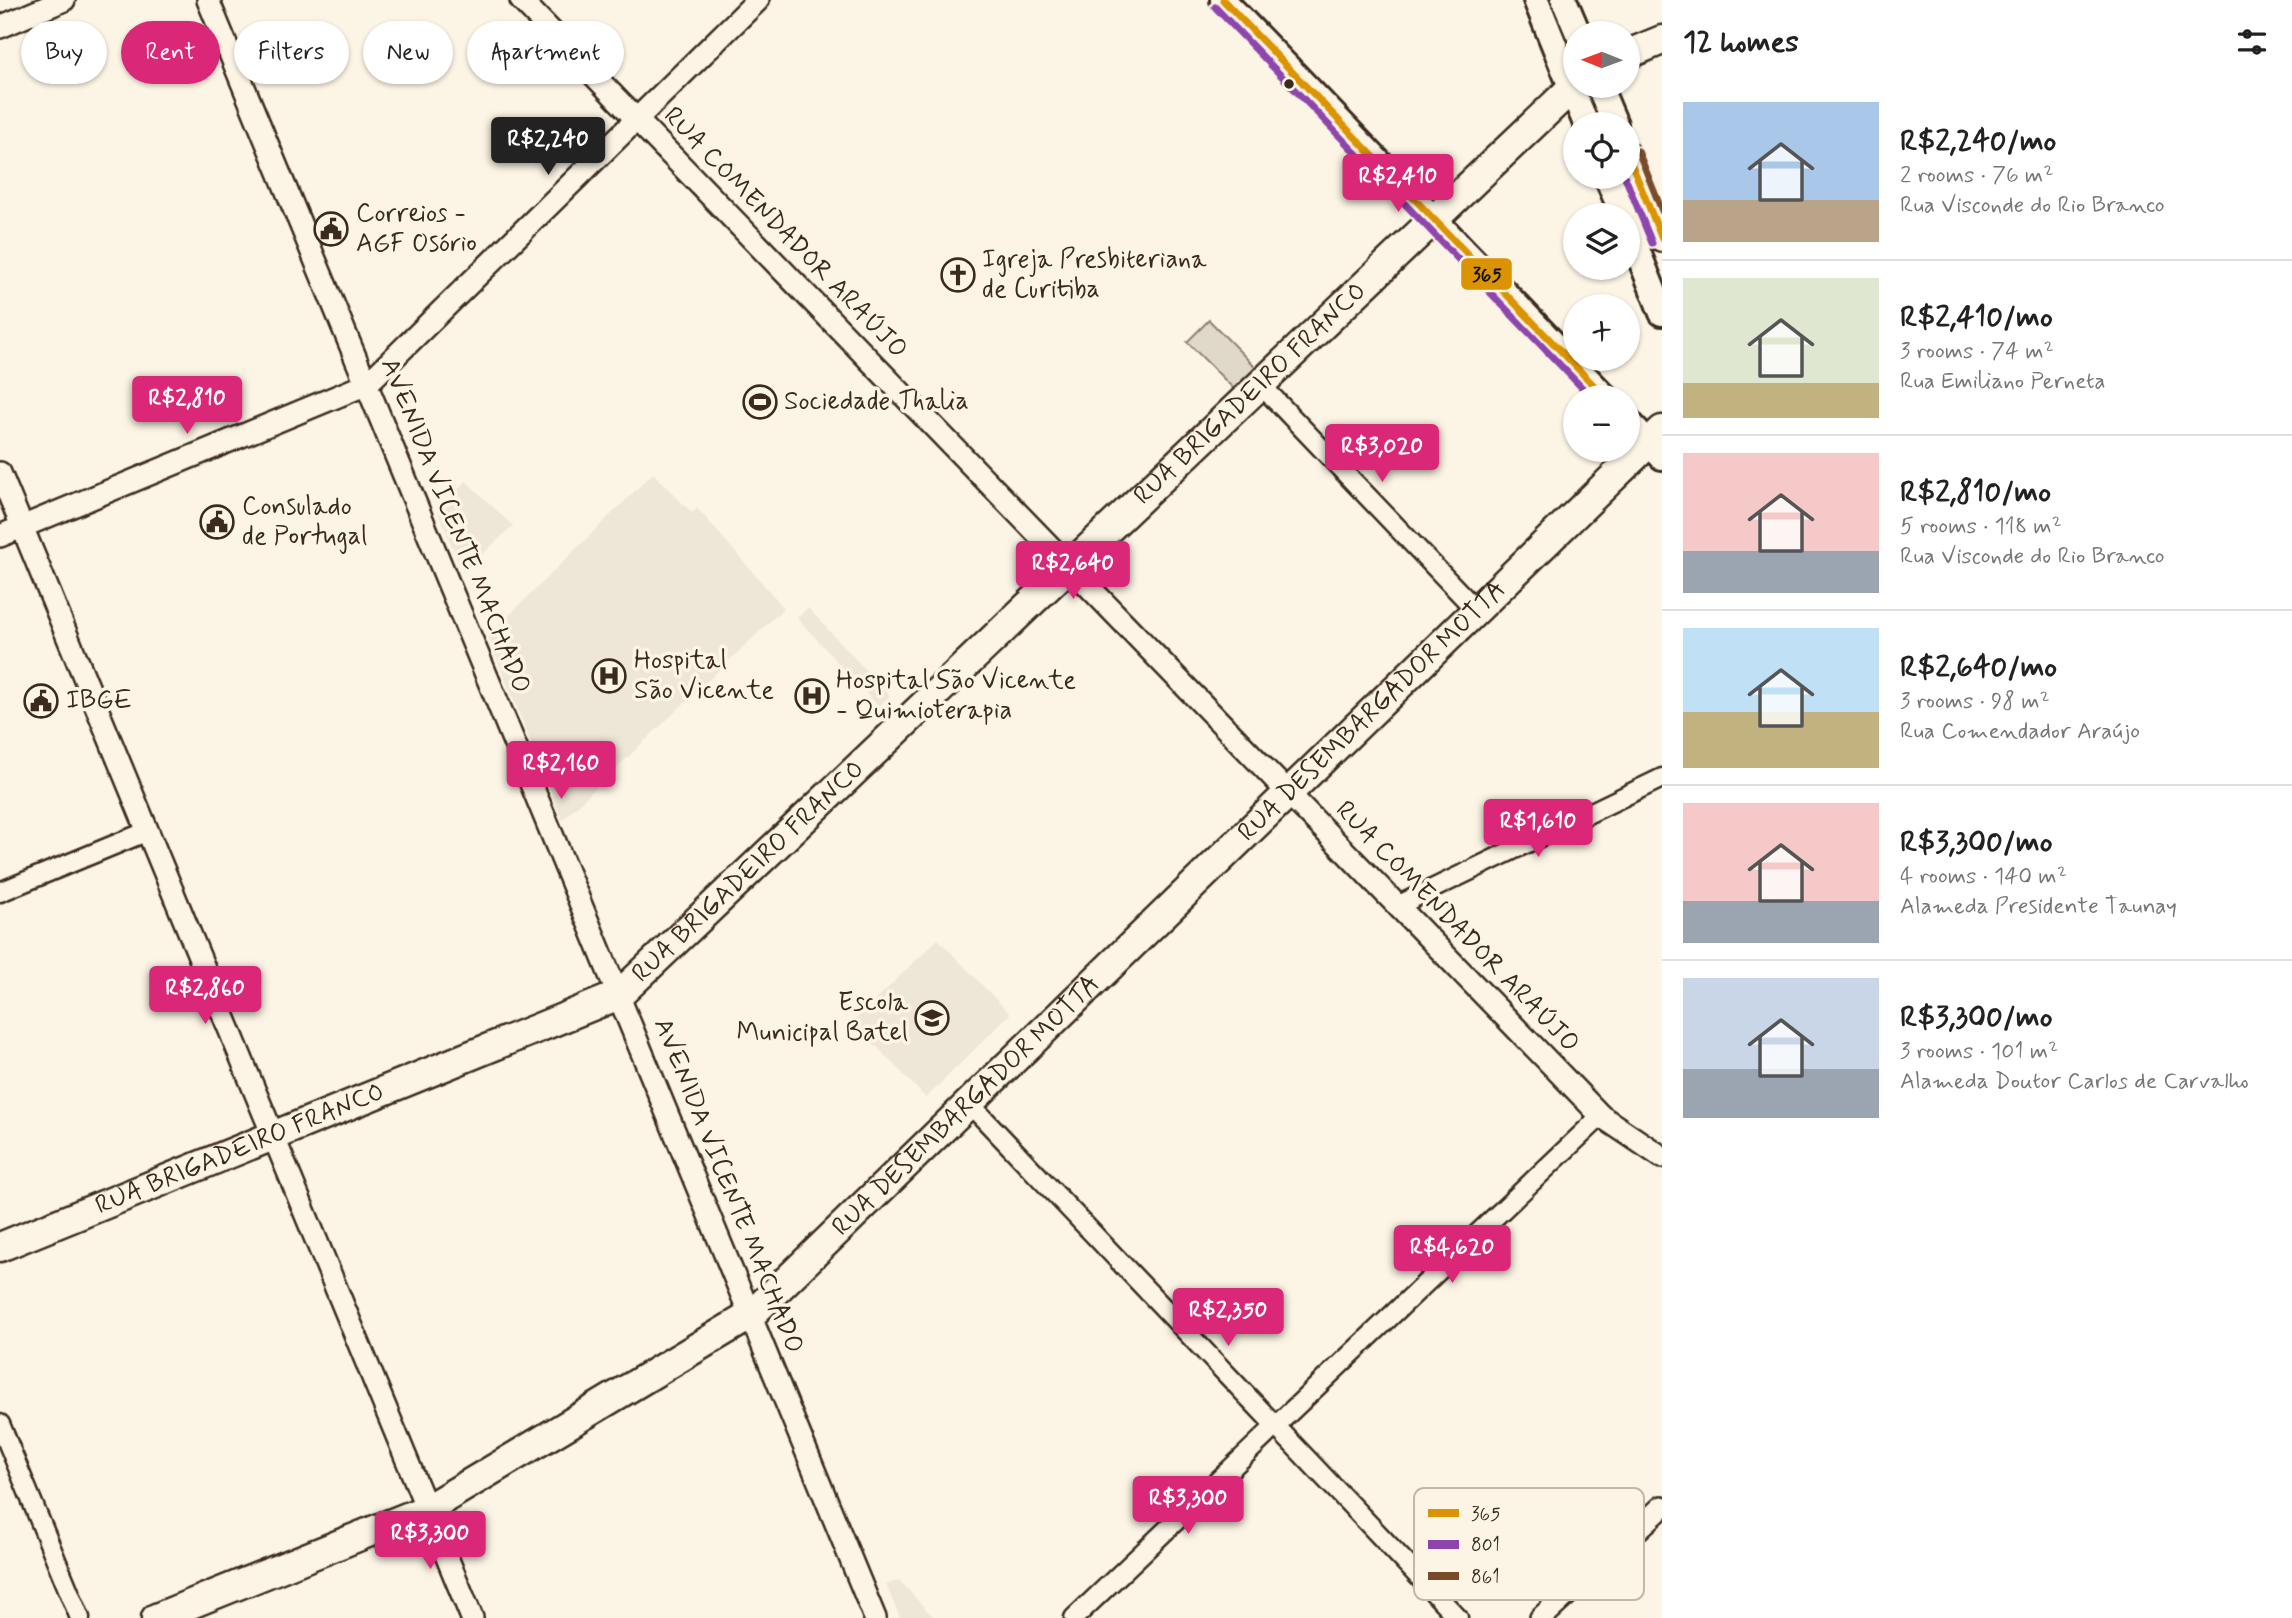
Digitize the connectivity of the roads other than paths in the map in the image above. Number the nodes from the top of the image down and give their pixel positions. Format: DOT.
graph roads {
  1 [pos="64,0"];
  2 [pos="208,0"];
  3 [pos="521,0"];
  4 [pos="758,0"];
  5 [pos="1223,0"];
  6 [pos="1536,0"];
  7 [pos="1564,0"];
  8 [pos="1573,21"];
  9 [pos="0,27"];
  10 [pos="1662,40"];
  11 [pos="1640,49"];
  12 [pos="1563,63"];
  13 [pos="1563,96"];
  14 [pos="636,120"];
  15 [pos="1640,185"];
  16 [pos="1434,219"];
  17 [pos="1662,239"];
  18 [pos="1640,257"];
  19 [pos="1662,313"];
  20 [pos="367,384"];
  21 [pos="1261,384"];
  22 [pos="1593,385"];
  23 [pos="1640,430"];
  24 [pos="1658,443"];
  25 [pos="0,473"];
  26 [pos="22,527"];
  27 [pos="0,536"];
  28 [pos="1069,566"];
  29 [pos="1476,610"];
  30 [pos="1662,778"];
  31 [pos="1288,793"];
  32 [pos="148,831"];
  33 [pos="0,892"];
  34 [pos="1397,906"];
  35 [pos="619,995"];
  36 [pos="969,1103"];
  37 [pos="1601,1116"];
  38 [pos="273,1136"];
  39 [pos="1662,1157"];
  40 [pos="0,1247"];
  41 [pos="751,1315"];
  42 [pos="0,1424"];
  43 [pos="1276,1426"];
  44 [pos="1662,1507"];
  45 [pos="427,1508"];
  46 [pos="1644,1524"];
  47 [pos="1414,1572"];
  48 [pos="1441,1600"];
  49 [pos="1561,1600"];
  50 [pos="80,1618"];
  51 [pos="156,1618"];
  52 [pos="472,1618"];
  53 [pos="875,1618"];
  54 [pos="1074,1618"];
  55 [pos="1458,1618"];
  56 [pos="1541,1618"];
  1 -- 9 [label="street"];
  2 -- 20 [label="street, AVENIDA VICENTE MACHADO"];
  3 -- 14 [label="street, RUA COMENDADOR ARAÚJO"];
  4 -- 14 [label="street"];
  5 -- 16 [label="main road"];
  6 -- 12 [label="main road"];
  7 -- 8 [label="main road"];
  10 -- 11 [label="main road"];
  13 -- 16 [label="main road, RUA BRIGADEIRO FRANCO"];
  14 -- 20 [label="street"];
  14 -- 28 [label="street, RUA COMENDADOR ARAÚJO"];
  15 -- 17 [label="main road"];
  16 -- 21 [label="main road, RUA BRIGADEIRO FRANCO"];
  16 -- 22 [label="main road"];
  18 -- 19 [label="main road"];
  20 -- 26 [label="street"];
  20 -- 35 [label="street, AVENIDA VICENTE MACHADO"];
  21 -- 28 [label="main road, RUA BRIGADEIRO FRANCO"];
  21 -- 29 [label="street"];
  23 -- 24 [label="main road"];
  24 -- 29 [label="main road, RUA DESEMBARGADOR MOTTA"];
  25 -- 26 [label="street"];
  26 -- 27 [label="street"];
  26 -- 32 [label="street"];
  28 -- 31 [label="street, RUA COMENDADOR ARAÚJO"];
  28 -- 35 [label="main road, RUA BRIGADEIRO FRANCO"];
  29 -- 31 [label="main road, RUA DESEMBARGADOR MOTTA"];
  30 -- 34 [label="street"];
  31 -- 34 [label="street, RUA COMENDADOR ARAÚJO"];
  31 -- 36 [label="main road, RUA DESEMBARGADOR MOTTA"];
  32 -- 33 [label="street"];
  32 -- 38 [label="street"];
  34 -- 37 [label="street, RUA COMENDADOR ARAÚJO"];
  35 -- 38 [label="main road, RUA BRIGADEIRO FRANCO"];
  35 -- 41 [label="street, AVENIDA VICENTE MACHADO"];
  36 -- 41 [label="main road, RUA DESEMBARGADOR MOTTA"];
  36 -- 43 [label="street"];
  37 -- 39 [label="street, RUA COMENDADOR ARAÚJO"];
  37 -- 43 [label="street"];
  38 -- 40 [label="main road, RUA BRIGADEIRO FRANCO"];
  38 -- 45 [label="street"];
  41 -- 45 [label="main road, RUA DESEMBARGADOR MOTTA"];
  41 -- 53 [label="street, AVENIDA VICENTE MACHADO"];
  42 -- 50 [label="street"];
  43 -- 47 [label="street"];
  43 -- 54 [label="street"];
  44 -- 46 [label="street"];
  45 -- 51 [label="main road, RUA DESEMBARGADOR MOTTA"];
  45 -- 52 [label="street"];
  48 -- 55 [label="street"];
  49 -- 56 [label="street"];
}
